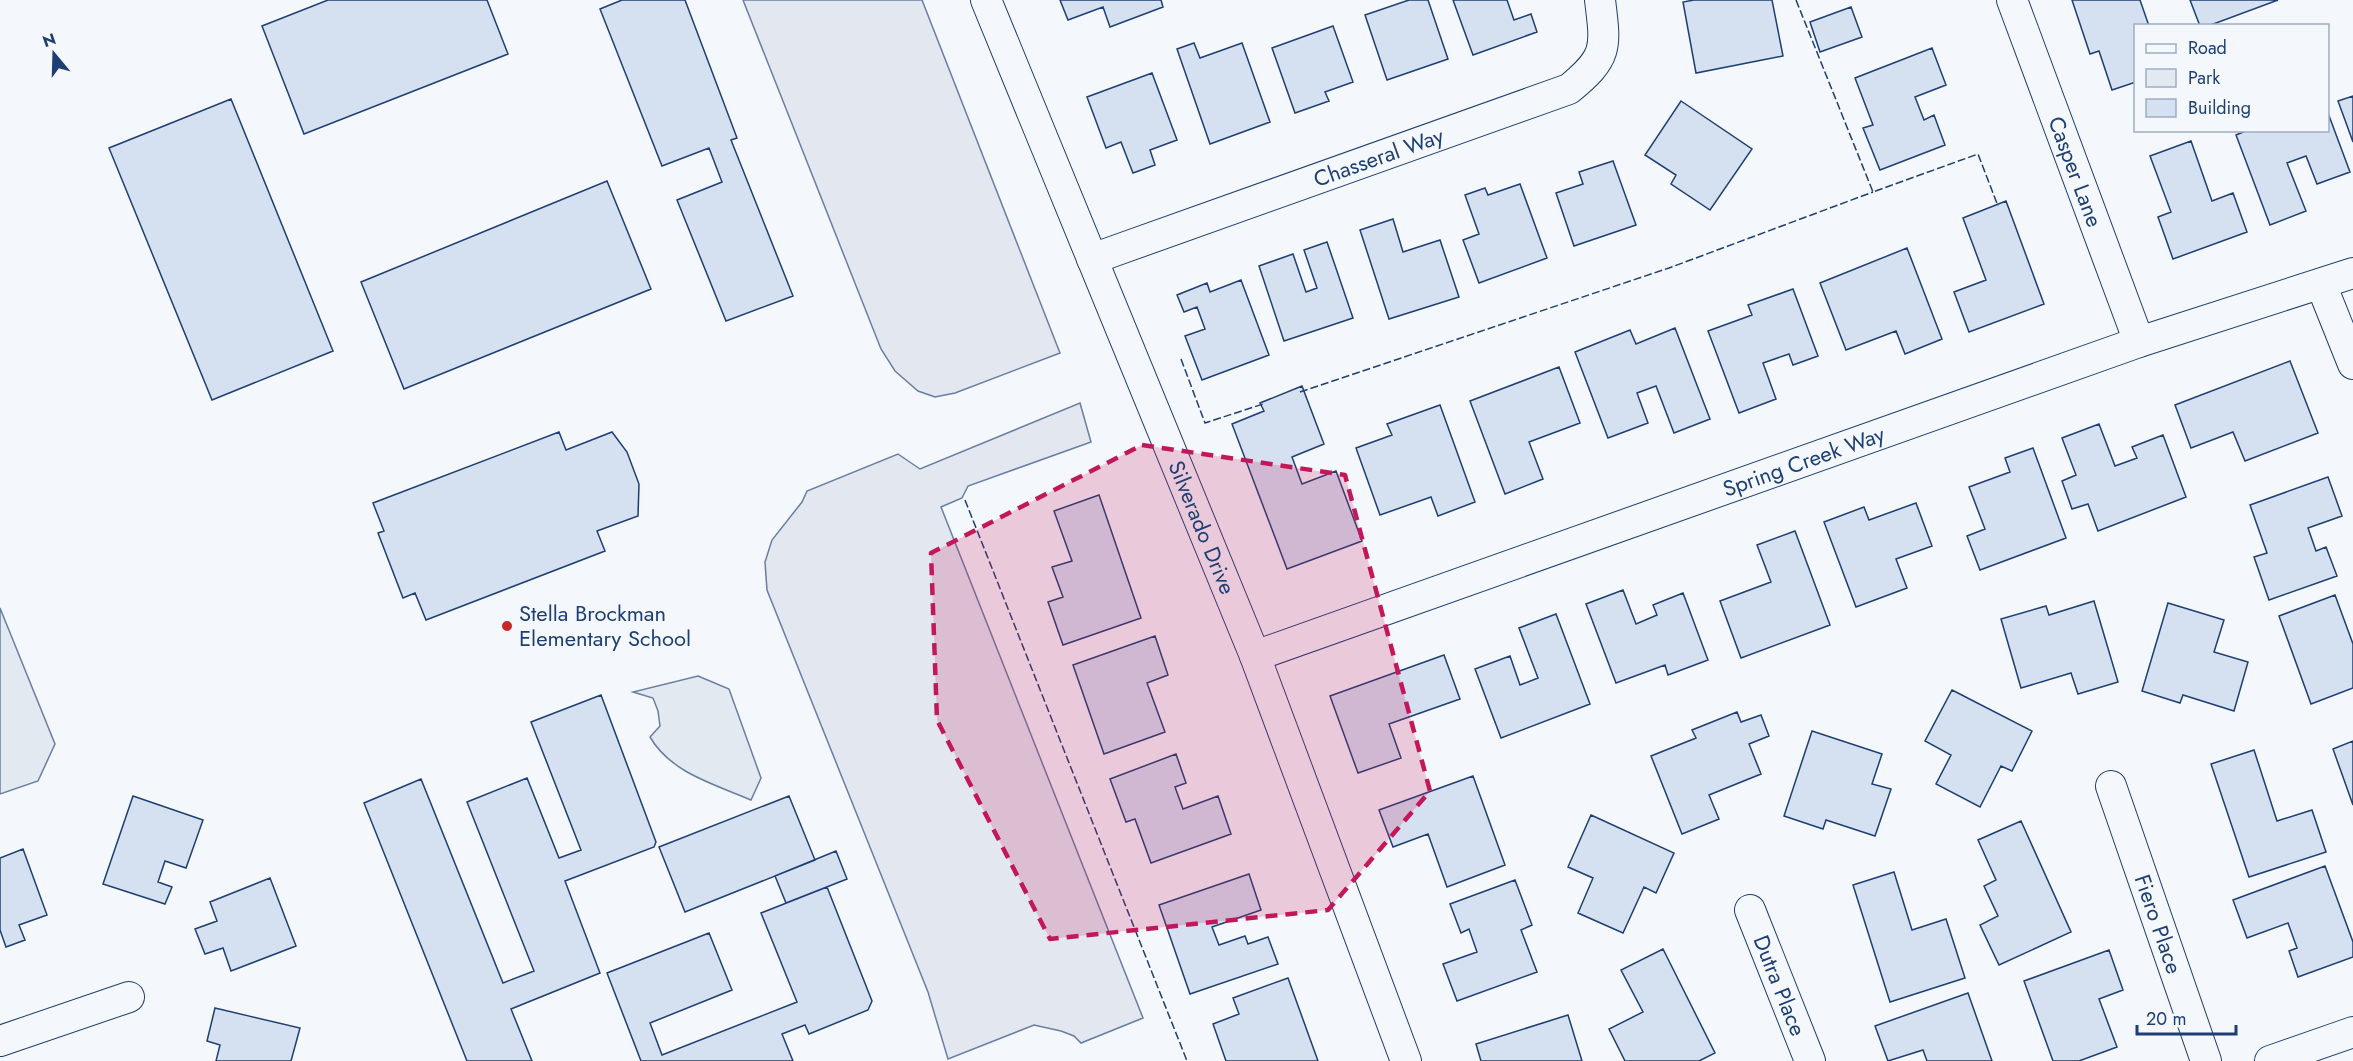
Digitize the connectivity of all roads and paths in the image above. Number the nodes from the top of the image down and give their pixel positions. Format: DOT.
graph roads {
  1 [pos="986,0"];
  2 [pos="1600,0"];
  3 [pos="2012,0"];
  4 [pos="1092,259"];
  5 [pos="2353,273"];
  6 [pos="2321,284"];
  7 [pos="2139,342"];
  8 [pos="2353,364"];
  9 [pos="1255,656"];
  10 [pos="2111,786"];
  11 [pos="1750,910"];
  12 [pos="129,997"];
  13 [pos="2353,1032"];
  14 [pos="0,1041"];
  15 [pos="1406,1061"];
  16 [pos="1810,1061"];
  17 [pos="2206,1061"];
  18 [pos="2270,1061"];
  1 -- 4 [label="street, Silverado Drive"];
  2 -- 4 [label="street, Chasseral Way"];
  3 -- 7 [label="street, Casper Lane"];
  4 -- 9 [label="street, Silverado Drive"];
  5 -- 6 [label="street, Spring Creek Way"];
  6 -- 7 [label="street, Spring Creek Way"];
  6 -- 8 [label="street"];
  7 -- 9 [label="street, Spring Creek Way"];
  9 -- 15 [label="street, Silverado Drive"];
  10 -- 17 [label="street, Fiero Place"];
  11 -- 16 [label="street, Dutra Place"];
  12 -- 14 [label="street"];
  13 -- 18 [label="street"];
}
